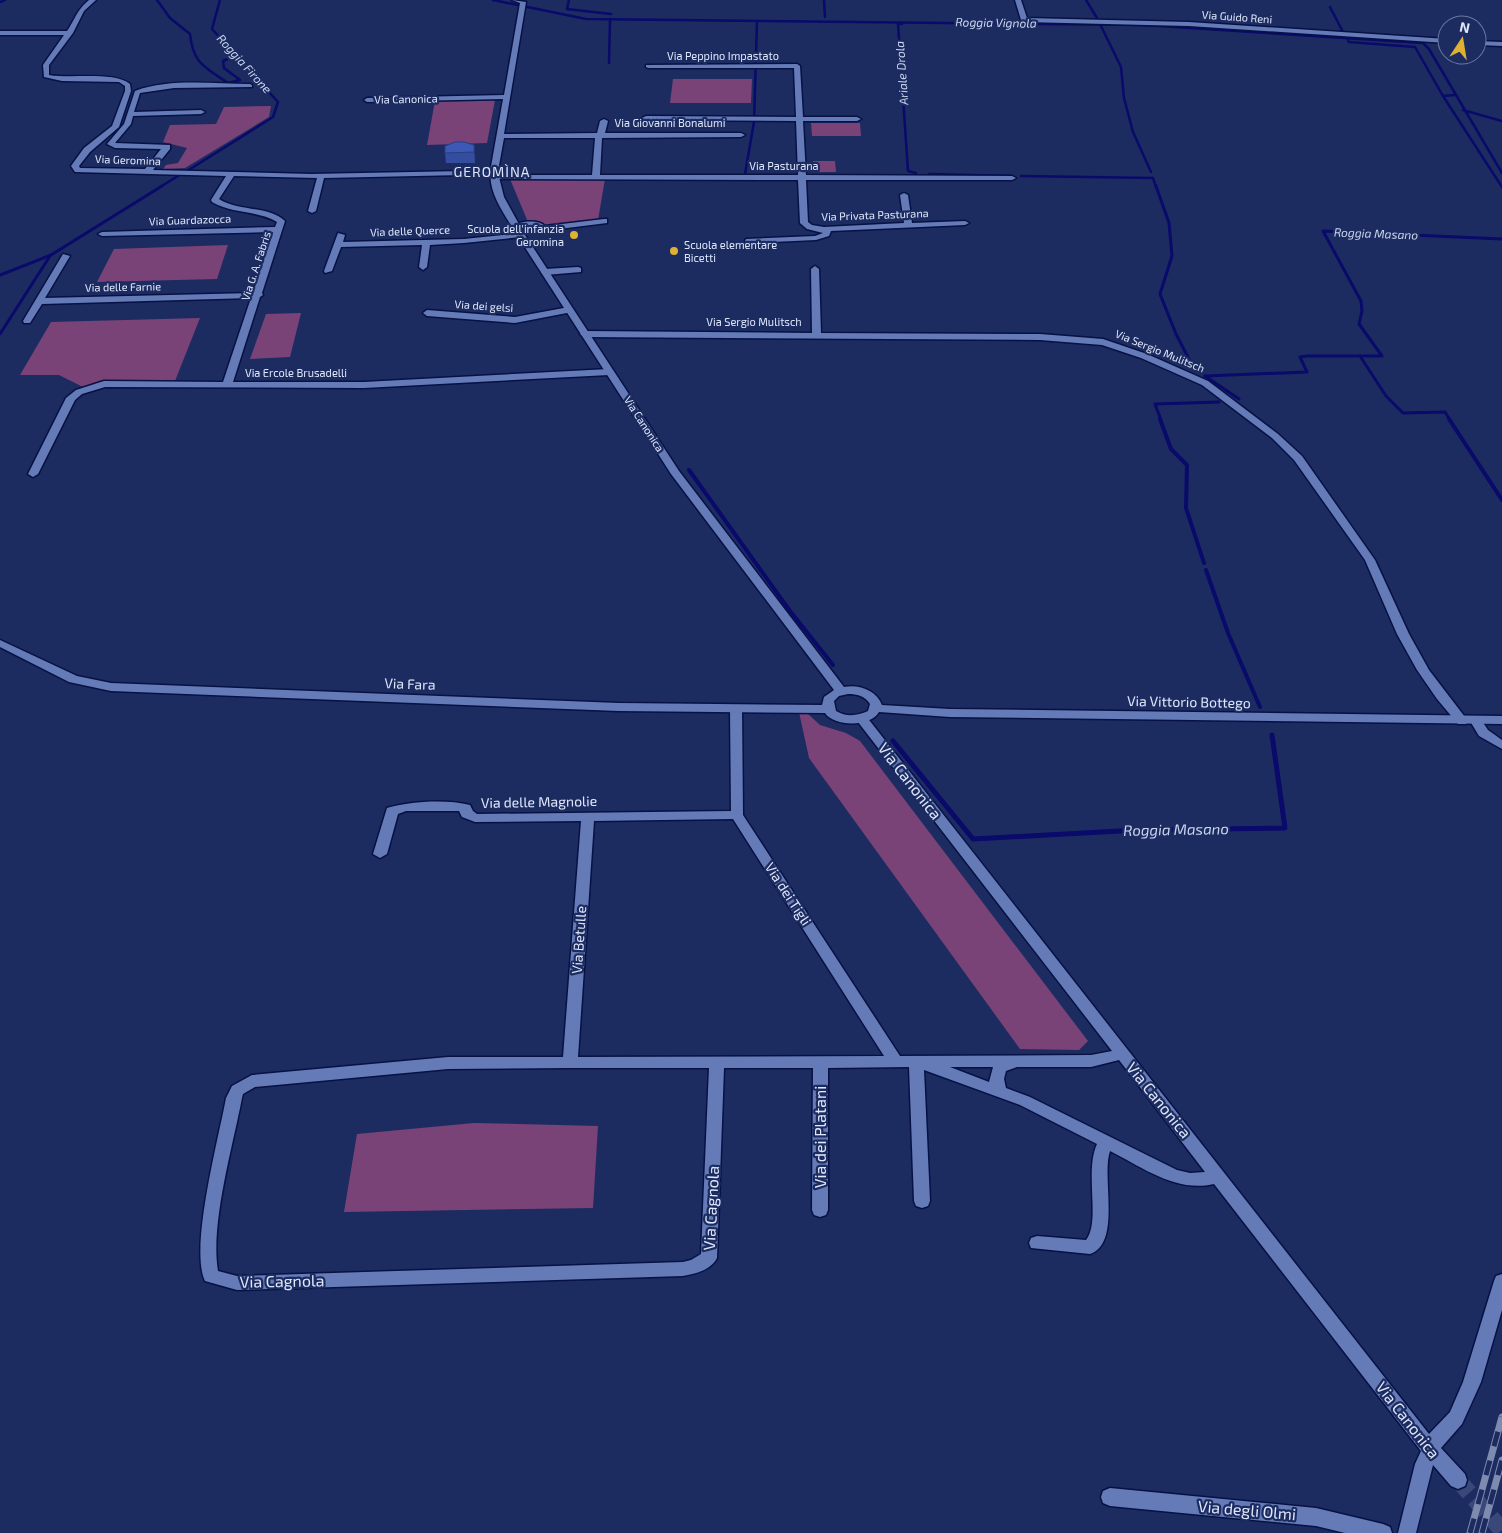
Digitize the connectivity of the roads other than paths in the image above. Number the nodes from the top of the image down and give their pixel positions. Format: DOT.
graph roads {
  1 [pos="94,0"];
  2 [pos="515,0"];
  3 [pos="1018,0"];
  4 [pos="0,33"];
  5 [pos="70,33"];
  6 [pos="1437,40"];
  7 [pos="1487,43"];
  8 [pos="1502,44"];
  9 [pos="648,66"];
  10 [pos="250,86"];
  11 [pos="506,97"];
  12 [pos="367,100"];
  13 [pos="201,112"];
  14 [pos="131,114"];
  15 [pos="646,118"];
  16 [pos="800,119"];
  17 [pos="857,119"];
  18 [pos="604,121"];
  19 [pos="600,135"];
  20 [pos="741,135"];
  21 [pos="500,136"];
  22 [pos="146,172"];
  23 [pos="494,174"];
  24 [pos="232,175"];
  25 [pos="321,176"];
  26 [pos="596,176"];
  27 [pos="803,177"];
  28 [pos="1012,178"];
  29 [pos="904,195"];
  30 [pos="312,211"];
  31 [pos="604,221"];
  32 [pos="965,222"];
  33 [pos="908,225"];
  34 [pos="516,226"];
  35 [pos="280,229"];
  36 [pos="828,229"];
  37 [pos="102,234"];
  38 [pos="521,235"];
  39 [pos="341,236"];
  40 [pos="749,241"];
  41 [pos="426,242"];
  42 [pos="338,244"];
  43 [pos="66,256"];
  44 [pos="423,267"];
  45 [pos="815,269"];
  46 [pos="578,270"];
  47 [pos="328,271"];
  48 [pos="544,272"];
  49 [pos="259,295"];
  50 [pos="39,300"];
  51 [pos="569,310"];
  52 [pos="427,313"];
  53 [pos="27,321"];
  54 [pos="584,334"];
  55 [pos="817,335"];
  56 [pos="609,372"];
  57 [pos="227,385"];
  58 [pos="32,474"];
  59 [pos="0,643"];
  60 [pos="841,691"];
  61 [pos="736,708"];
  62 [pos="876,708"];
  63 [pos="828,709"];
  64 [pos="862,719"];
  65 [pos="1502,720"];
  66 [pos="1462,721"];
  67 [pos="1476,721"];
  68 [pos="1502,745"];
  69 [pos="737,815"];
  70 [pos="588,816"];
  71 [pos="380,854"];
  72 [pos="1122,1054"];
  73 [pos="916,1061"];
  74 [pos="1024,1061"];
  75 [pos="896,1062"];
  76 [pos="717,1063"];
  77 [pos="570,1064"];
  78 [pos="821,1064"];
  79 [pos="1000,1091"];
  80 [pos="1106,1142"];
  81 [pos="1218,1176"];
  82 [pos="922,1201"];
  83 [pos="820,1210"];
  84 [pos="1037,1243"];
  85 [pos="1502,1281"];
  86 [pos="1430,1449"];
  87 [pos="1458,1480"];
  88 [pos="1110,1497"];
  89 [pos="1383,1533"];
  90 [pos="1407,1533"];
  1 -- 5 [label="street, Via Geromina"];
  2 -- 11 [label="street, Via Canonica"];
  3 -- 6 [label="street, Via Guido Reni"];
  4 -- 5 [label="street"];
  5 -- 22 [label="street, Via Geromina"];
  7 -- 8 [label="street"];
  9 -- 16 [label="street, Via Peppino Impastato"];
  10 -- 14 [label="street"];
  11 -- 12 [label="street, Via Canonica"];
  11 -- 21 [label="street, Via Canonica"];
  13 -- 14 [label="street"];
  14 -- 22 [label="street"];
  15 -- 16 [label="street"];
  16 -- 17 [label="street"];
  16 -- 27 [label="street"];
  18 -- 19 [label="street"];
  19 -- 20 [label="street, Via Giovanni Bonalumi"];
  19 -- 21 [label="street"];
  19 -- 26 [label="street"];
  21 -- 23 [label="street, Via Canonica"];
  22 -- 24 [label="street, Via Geromina"];
  23 -- 25 [label="street, Via Geromina"];
  23 -- 26 [label="street, Via Pasturana"];
  23 -- 34 [label="street, Via Canonica"];
  24 -- 25 [label="street, Via Geromina"];
  24 -- 35 [label="street, Via G. A. Fabris"];
  25 -- 30 [label="street"];
  26 -- 27 [label="street, Via Pasturana"];
  27 -- 28 [label="street, Via Pasturana"];
  27 -- 36 [label="street, Via Privata Pasturana"];
  29 -- 33 [label="street"];
  31 -- 34 [label="street"];
  32 -- 33 [label="street, Via Privata Pasturana"];
  33 -- 36 [label="street, Via Privata Pasturana"];
  34 -- 38 [label="street, Via Canonica"];
  35 -- 37 [label="street, Via Guardazocca"];
  35 -- 49 [label="street, Via G. A. Fabris"];
  36 -- 40 [label="street"];
  38 -- 41 [label="street, Via delle Querce"];
  38 -- 48 [label="street, Via Canonica"];
  39 -- 42 [label="street"];
  41 -- 42 [label="street, Via delle Querce"];
  41 -- 44 [label="street"];
  42 -- 47 [label="street"];
  43 -- 50 [label="street"];
  45 -- 55 [label="street"];
  46 -- 48 [label="street"];
  48 -- 51 [label="street, Via Canonica"];
  49 -- 50 [label="street, Via delle Farnie"];
  49 -- 57 [label="street, Via G. A. Fabris"];
  50 -- 53 [label="street"];
  51 -- 52 [label="street, Via dei gelsi"];
  51 -- 54 [label="street, Via Canonica"];
  54 -- 55 [label="street, Via Sergio Mulitsch"];
  54 -- 56 [label="street, Via Canonica"];
  55 -- 66 [label="street, Via Sergio Mulitsch"];
  56 -- 57 [label="street, Via Ercole Brusadelli"];
  56 -- 60 [label="street, Via Canonica"];
  57 -- 58 [label="street, Via Ercole Brusadelli"];
  59 -- 61 [label="street, Via Fara"];
  60 -- 62 [label="street"];
  60 -- 63 [label="street"];
  61 -- 63 [label="street, Via Fara"];
  61 -- 69 [label="street"];
  62 -- 64 [label="street"];
  62 -- 66 [label="street, Via Vittorio Bottego"];
  63 -- 64 [label="street"];
  64 -- 72 [label="street, Via Canonica"];
  65 -- 67 [label="street, Via Vittorio Bottego"];
  66 -- 67 [label="street, Via Vittorio Bottego"];
  67 -- 68 [label="street"];
  69 -- 70 [label="street, Via delle Magnolie"];
  69 -- 75 [label="street, Via dei Tigli"];
  70 -- 71 [label="street, Via delle Magnolie"];
  70 -- 77 [label="street, Via Betulle"];
  72 -- 74 [label="street, Via Cagnola"];
  72 -- 81 [label="street, Via Canonica"];
  73 -- 74 [label="street, Via Cagnola"];
  73 -- 75 [label="street, Via Cagnola"];
  73 -- 79 [label="street"];
  73 -- 82 [label="street"];
  74 -- 79 [label="street"];
  75 -- 78 [label="street, Via Cagnola"];
  76 -- 77 [label="street, Via Cagnola"];
  76 -- 77 [label="street, Via Cagnola"];
  76 -- 78 [label="street, Via Cagnola"];
  78 -- 83 [label="street, Via dei Platani"];
  79 -- 80 [label="street"];
  80 -- 81 [label="street"];
  80 -- 84 [label="street"];
  81 -- 86 [label="street, Via Canonica"];
  85 -- 86 [label="street"];
  86 -- 87 [label="street, Via Canonica"];
  86 -- 90 [label="street"];
  88 -- 89 [label="street, Via degli Olmi"];
}
